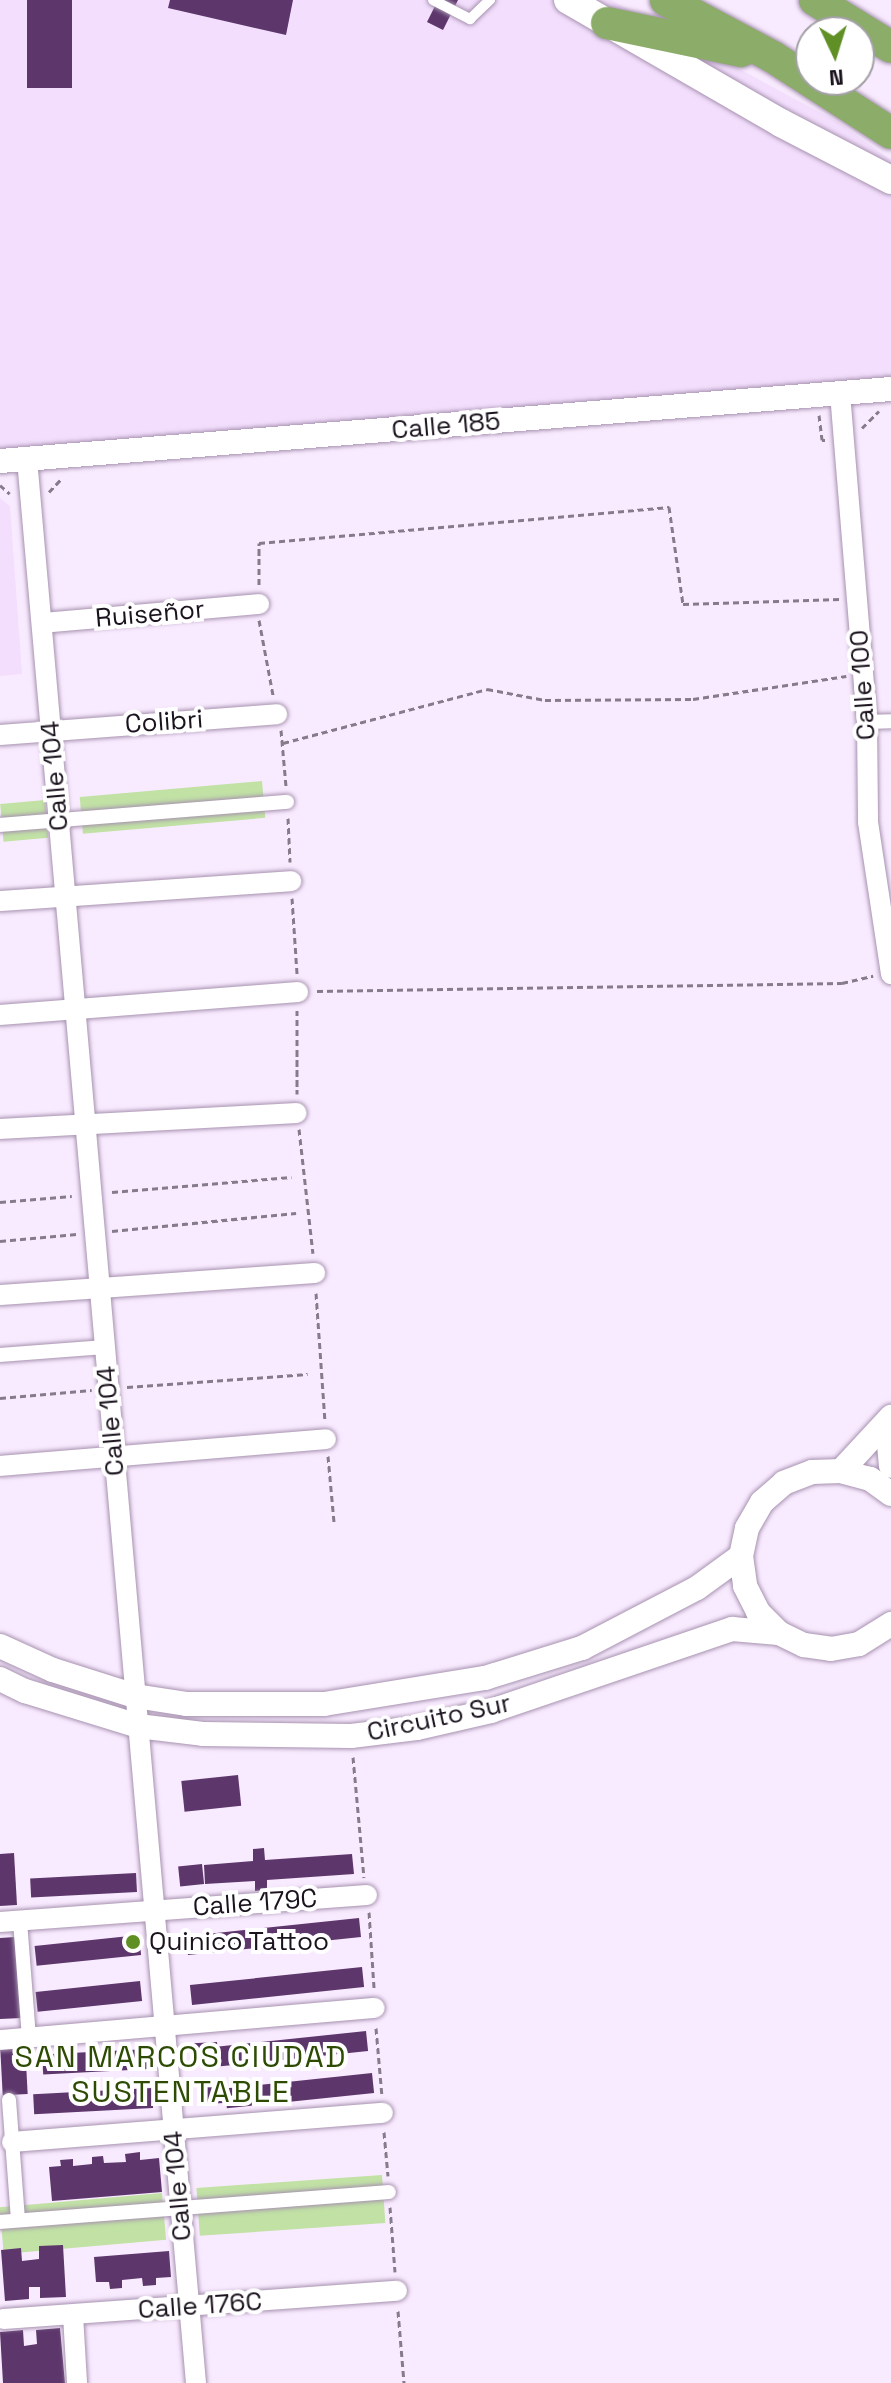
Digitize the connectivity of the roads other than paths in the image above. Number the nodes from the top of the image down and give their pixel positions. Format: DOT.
graph roads {
  1 [pos="433,0"];
  2 [pos="490,0"];
  3 [pos="568,0"];
  4 [pos="666,0"];
  5 [pos="815,0"];
  6 [pos="607,23"];
  7 [pos="891,47"];
  8 [pos="773,57"];
  9 [pos="891,133"];
  10 [pos="891,180"];
  11 [pos="840,393"];
  12 [pos="887,399"];
  13 [pos="27,459"];
  14 [pos="0,461"];
  15 [pos="259,604"];
  16 [pos="42,623"];
  17 [pos="277,714"];
  18 [pos="891,721"];
  19 [pos="867,722"];
  20 [pos="51,731"];
  21 [pos="0,735"];
  22 [pos="287,802"];
  23 [pos="59,820"];
  24 [pos="0,825"];
  25 [pos="291,881"];
  26 [pos="65,896"];
  27 [pos="0,901"];
  28 [pos="890,973"];
  29 [pos="298,992"];
  30 [pos="75,1008"];
  31 [pos="0,1015"];
  32 [pos="297,1113"];
  33 [pos="85,1123"];
  34 [pos="0,1129"];
  35 [pos="315,1273"];
  36 [pos="100,1287"];
  37 [pos="0,1295"];
  38 [pos="105,1347"];
  39 [pos="0,1355"];
  40 [pos="889,1420"];
  41 [pos="326,1439"];
  42 [pos="114,1456"];
  43 [pos="0,1466"];
  44 [pos="891,1466"];
  45 [pos="841,1471"];
  46 [pos="891,1494"];
  47 [pos="741,1556"];
  48 [pos="891,1624"];
  49 [pos="779,1633"];
  50 [pos="0,1646"];
  51 [pos="0,1679"];
  52 [pos="135,1696"];
  53 [pos="138,1726"];
  54 [pos="367,1895"];
  55 [pos="154,1910"];
  56 [pos="10,1922"];
  57 [pos="375,2008"];
  58 [pos="165,2027"];
  59 [pos="29,2038"];
  60 [pos="0,2040"];
  61 [pos="9,2100"];
  62 [pos="383,2113"];
  63 [pos="173,2128"];
  64 [pos="12,2142"];
  65 [pos="389,2192"];
  66 [pos="180,2207"];
  67 [pos="18,2220"];
  68 [pos="0,2222"];
  69 [pos="397,2291"];
  70 [pos="189,2308"];
  71 [pos="73,2315"];
  72 [pos="2,2319"];
  73 [pos="77,2383"];
  74 [pos="196,2383"];
  1 -- 2 [label="lane"];
  3 -- 6 [label="main road"];
  4 -- 8 [label="highway"];
  5 -- 7 [label="highway"];
  6 -- 8 [label="highway"];
  6 -- 10 [label="main road"];
  8 -- 9 [label="highway"];
  11 -- 12 [label="street, Calle 185"];
  11 -- 13 [label="street, Calle 185"];
  11 -- 19 [label="street, Calle 100"];
  13 -- 14 [label="street, Calle 185"];
  13 -- 16 [label="street, Calle 104"];
  15 -- 16 [label="street, Ruiseñor"];
  16 -- 20 [label="street, Calle 104"];
  17 -- 20 [label="street, Colibri"];
  18 -- 19 [label="street"];
  19 -- 28 [label="street, Calle 100"];
  20 -- 21 [label="street, Colibri"];
  20 -- 23 [label="street, Calle 104"];
  22 -- 23 [label="street"];
  23 -- 24 [label="street"];
  23 -- 26 [label="street, Calle 104"];
  25 -- 26 [label="street"];
  26 -- 27 [label="street"];
  26 -- 30 [label="street, Calle 104"];
  29 -- 30 [label="street"];
  30 -- 31 [label="street"];
  30 -- 33 [label="street, Calle 104"];
  32 -- 33 [label="street"];
  33 -- 34 [label="street"];
  33 -- 36 [label="street, Calle 104"];
  35 -- 36 [label="street"];
  36 -- 37 [label="street"];
  36 -- 38 [label="street, Calle 104"];
  38 -- 39 [label="street"];
  38 -- 42 [label="street, Calle 104"];
  40 -- 44 [label="street"];
  40 -- 45 [label="street"];
  41 -- 42 [label="street"];
  42 -- 43 [label="street"];
  42 -- 52 [label="street, Calle 104"];
  45 -- 46 [label="street"];
  45 -- 47 [label="street"];
  47 -- 49 [label="street"];
  47 -- 52 [label="street, Circuito Sur"];
  48 -- 49 [label="street"];
  49 -- 53 [label="street, Circuito Sur"];
  50 -- 52 [label="street, Circuito Sur"];
  51 -- 53 [label="street, Circuito Sur"];
  52 -- 53 [label="street, Calle 104"];
  53 -- 55 [label="street, Calle 104"];
  54 -- 55 [label="street, Calle 179C"];
  55 -- 56 [label="street, Calle 179C"];
  55 -- 58 [label="street, Calle 104"];
  56 -- 59 [label="street"];
  57 -- 58 [label="street"];
  58 -- 59 [label="street"];
  58 -- 63 [label="street, Calle 104"];
  59 -- 60 [label="street"];
  61 -- 64 [label="street"];
  62 -- 63 [label="street"];
  63 -- 64 [label="street"];
  63 -- 66 [label="street, Calle 104"];
  64 -- 67 [label="street"];
  65 -- 66 [label="street"];
  66 -- 67 [label="street"];
  66 -- 70 [label="street, Calle 104"];
  67 -- 68 [label="street"];
  69 -- 70 [label="street, Calle 176C"];
  70 -- 71 [label="street, Calle 176C"];
  70 -- 74 [label="street, Calle 104"];
  71 -- 72 [label="street, Calle 176C"];
  71 -- 73 [label="street"];
}
